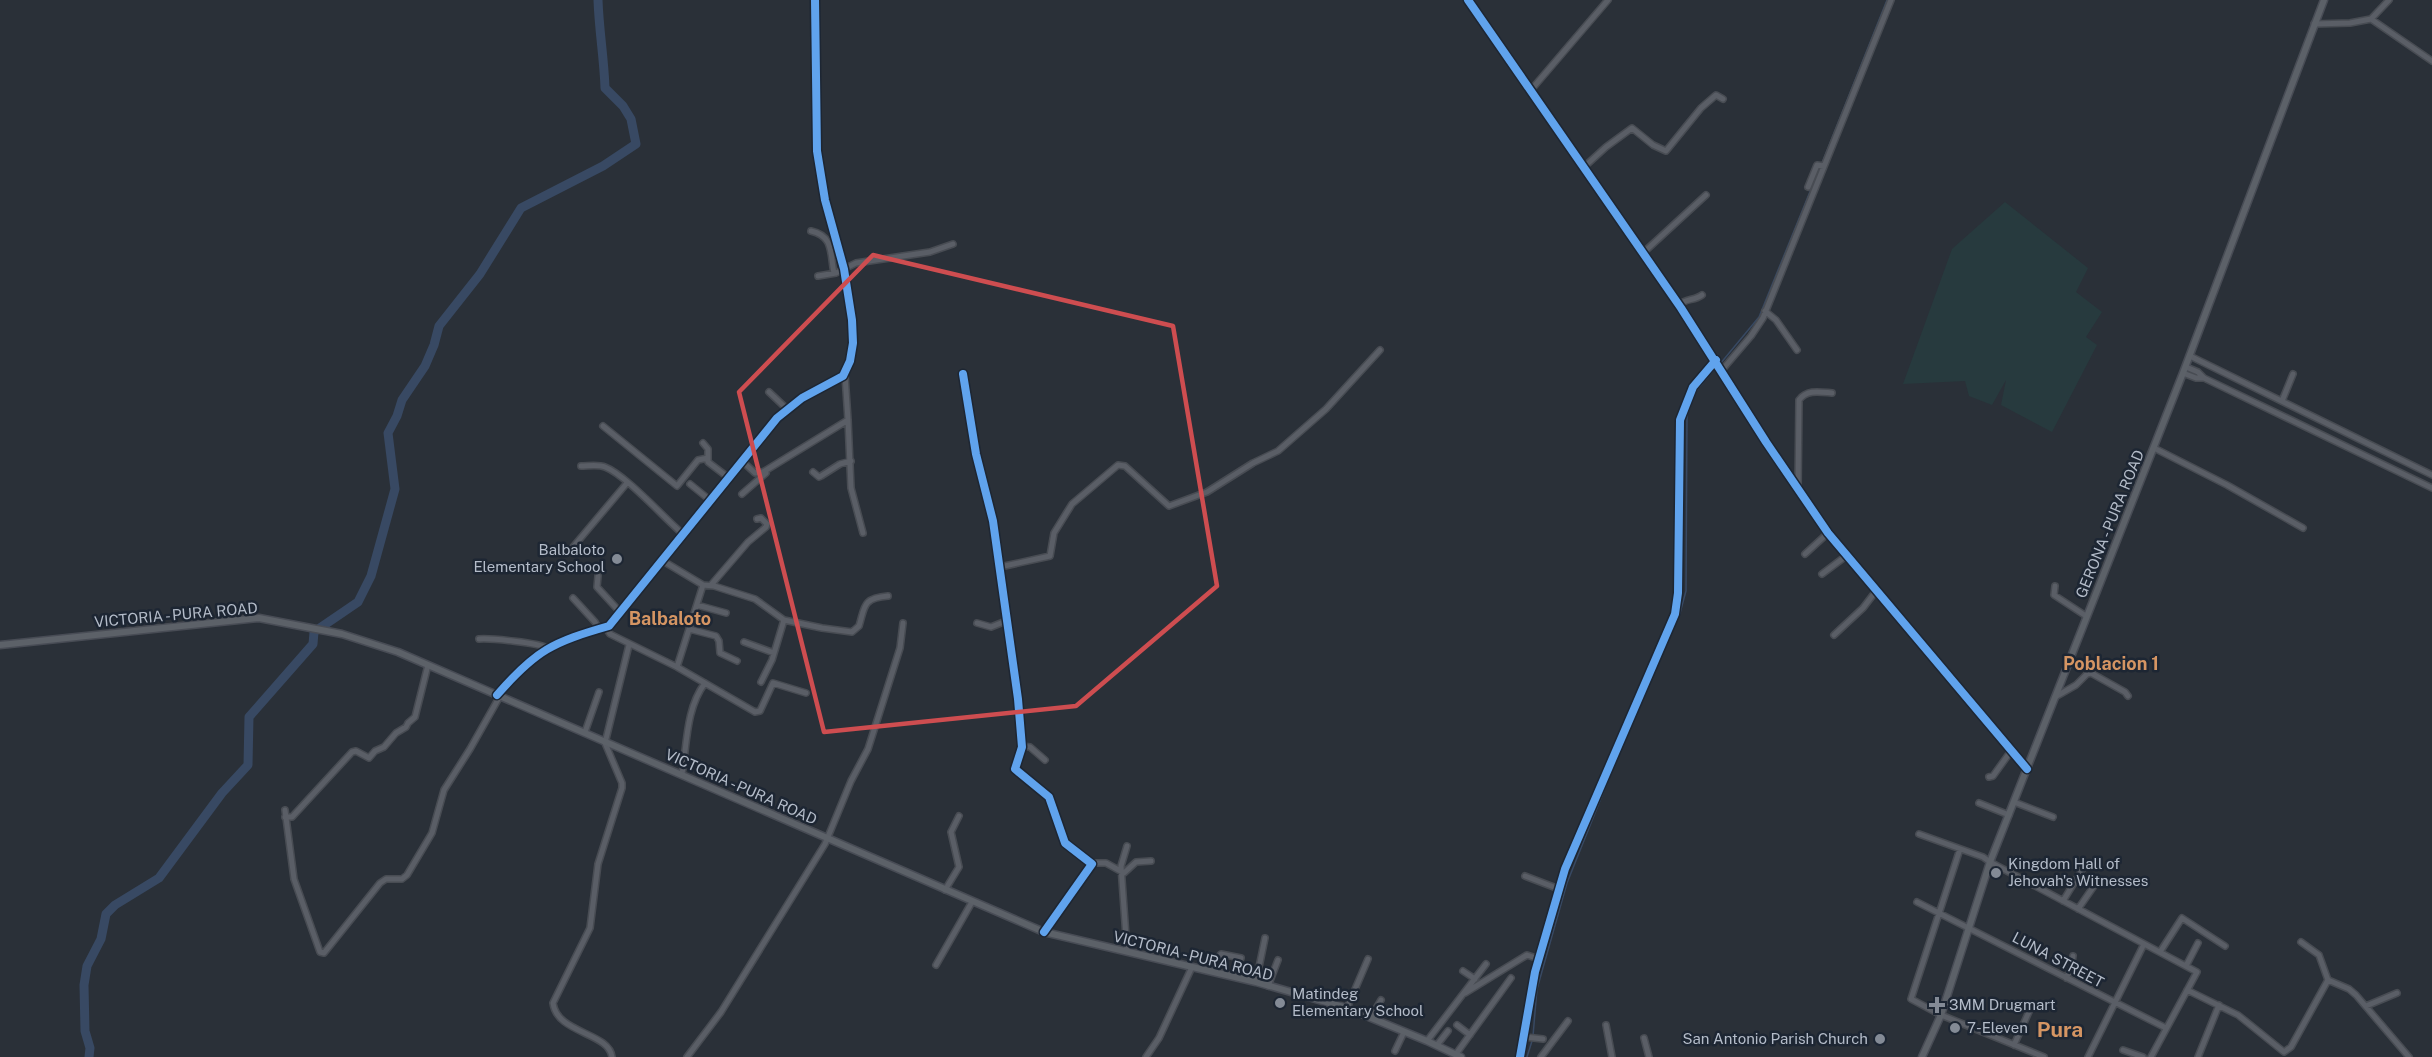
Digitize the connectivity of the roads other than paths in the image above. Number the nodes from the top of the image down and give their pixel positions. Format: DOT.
graph roads {
  1 [pos="815,0"];
  2 [pos="1468,0"];
  3 [pos="1608,0"];
  4 [pos="1891,0"];
  5 [pos="2324,0"];
  6 [pos="2388,0"];
  7 [pos="2371,19"];
  8 [pos="2314,24"];
  9 [pos="2432,61"];
  10 [pos="1531,90"];
  11 [pos="1723,99"];
  12 [pos="1822,166"];
  13 [pos="1584,167"];
  14 [pos="1808,187"];
  15 [pos="1706,195"];
  16 [pos="811,231"];
  17 [pos="953,244"];
  18 [pos="1643,253"];
  19 [pos="844,270"];
  20 [pos="834,273"];
  21 [pos="818,276"];
  22 [pos="1702,295"];
  23 [pos="1678,305"];
  24 [pos="1766,311"];
  25 [pos="1380,350"];
  26 [pos="1797,350"];
  27 [pos="2190,356"];
  28 [pos="1716,360"];
  29 [pos="1722,370"];
  30 [pos="2185,370"];
  31 [pos="963,374"];
  32 [pos="2293,374"];
  33 [pos="845,375"];
  34 [pos="768,392"];
  35 [pos="1832,393"];
  36 [pos="2282,400"];
  37 [pos="787,409"];
  38 [pos="848,420"];
  39 [pos="603,426"];
  40 [pos="703,443"];
  41 [pos="2154,448"];
  42 [pos="708,459"];
  43 [pos="742,461"];
  44 [pos="851,461"];
  45 [pos="776,464"];
  46 [pos="581,466"];
  47 [pos="813,472"];
  48 [pos="2432,475"];
  49 [pos="729,478"];
  50 [pos="627,483"];
  51 [pos="690,484"];
  52 [pos="2432,488"];
  53 [pos="1798,489"];
  54 [pos="742,494"];
  55 [pos="711,501"];
  56 [pos="757,519"];
  57 [pos="2303,528"];
  58 [pos="863,533"];
  59 [pos="1828,533"];
  60 [pos="684,536"];
  61 [pos="568,553"];
  62 [pos="1805,554"];
  63 [pos="1846,556"];
  64 [pos="663,561"];
  65 [pos="1000,567"];
  66 [pos="1822,574"];
  67 [pos="598,576"];
  68 [pos="703,585"];
  69 [pos="711,585"];
  70 [pos="2055,586"];
  71 [pos="1876,591"];
  72 [pos="888,596"];
  73 [pos="573,598"];
  74 [pos="697,605"];
  75 [pos="620,612"];
  76 [pos="726,613"];
  77 [pos="2086,616"];
  78 [pos="784,620"];
  79 [pos="1006,621"];
  80 [pos="903,623"];
  81 [pos="977,623"];
  82 [pos="609,626"];
  83 [pos="689,629"];
  84 [pos="598,630"];
  85 [pos="609,633"];
  86 [pos="1834,635"];
  87 [pos="479,639"];
  88 [pos="744,642"];
  89 [pos="0,645"];
  90 [pos="629,645"];
  91 [pos="547,648"];
  92 [pos="774,653"];
  93 [pos="737,661"];
  94 [pos="428,665"];
  95 [pos="677,668"];
  96 [pos="761,682"];
  97 [pos="705,683"];
  98 [pos="599,692"];
  99 [pos="806,693"];
  100 [pos="498,695"];
  101 [pos="2128,696"];
  102 [pos="2054,698"];
  103 [pos="585,732"];
  104 [pos="605,741"];
  105 [pos="1022,746"];
  106 [pos="2011,751"];
  107 [pos="1045,760"];
  108 [pos="2027,769"];
  109 [pos="682,774"];
  110 [pos="1989,777"];
  111 [pos="2014,802"];
  112 [pos="1979,803"];
  113 [pos="285,810"];
  114 [pos="2009,814"];
  115 [pos="959,816"];
  116 [pos="285,817"];
  117 [pos="2053,817"];
  118 [pos="1920,834"];
  119 [pos="827,838"];
  120 [pos="1127,846"];
  121 [pos="1960,849"];
  122 [pos="1151,861"];
  123 [pos="1990,862"];
  124 [pos="1091,863"];
  125 [pos="2085,865"];
  126 [pos="1121,871"];
  127 [pos="1525,876"];
  128 [pos="2094,886"];
  129 [pos="945,890"];
  130 [pos="1559,890"];
  131 [pos="2063,901"];
  132 [pos="972,902"];
  133 [pos="1917,902"];
  134 [pos="2078,909"];
  135 [pos="1939,912"];
  136 [pos="1969,927"];
  137 [pos="1044,932"];
  138 [pos="1265,938"];
  139 [pos="2301,942"];
  140 [pos="2198,943"];
  141 [pos="2144,944"];
  142 [pos="2225,946"];
  143 [pos="1127,951"];
  144 [pos="2160,952"];
  145 [pos="2073,956"];
  146 [pos="1241,957"];
  147 [pos="1368,959"];
  148 [pos="1539,959"];
  149 [pos="1278,960"];
  150 [pos="936,964"];
  151 [pos="1486,964"];
  152 [pos="2186,966"];
  153 [pos="1192,967"];
  154 [pos="1463,971"];
  155 [pos="1214,972"];
  156 [pos="1475,978"];
  157 [pos="1511,978"];
  158 [pos="2066,978"];
  159 [pos="2328,980"];
  160 [pos="1256,982"];
  161 [pos="1268,986"];
  162 [pos="2187,990"];
  163 [pos="2397,993"];
  164 [pos="1462,996"];
  165 [pos="1381,1000"];
  166 [pos="2115,1003"];
  167 [pos="2032,1005"];
  168 [pos="2219,1005"];
  169 [pos="2366,1006"];
  170 [pos="1347,1008"];
  171 [pos="1941,1015"];
  172 [pos="1371,1017"];
  173 [pos="1568,1021"];
  174 [pos="1457,1025"];
  175 [pos="1606,1025"];
  176 [pos="2166,1028"];
  177 [pos="1448,1031"];
  178 [pos="1404,1032"];
  179 [pos="1470,1035"];
  180 [pos="1525,1037"];
  181 [pos="1644,1038"];
  182 [pos="1543,1039"];
  183 [pos="1427,1041"];
  184 [pos="2014,1045"];
  185 [pos="1437,1046"];
  186 [pos="2124,1050"];
  187 [pos="1395,1051"];
  188 [pos="1459,1056"];
  189 [pos="612,1057"];
  190 [pos="687,1057"];
  191 [pos="1146,1057"];
  192 [pos="1520,1057"];
  193 [pos="1541,1057"];
  194 [pos="1612,1057"];
  195 [pos="1648,1057"];
  196 [pos="1922,1057"];
  197 [pos="2041,1057"];
  198 [pos="2088,1057"];
  199 [pos="2143,1057"];
  200 [pos="2151,1057"];
  201 [pos="2198,1057"];
  202 [pos="2409,1057"];
  1 -- 19 [label="street"];
  2 -- 10 [label="street"];
  3 -- 10 [label="street"];
  4 -- 12 [label="street"];
  5 -- 8 [label="main road, GERONA - PURA ROAD"];
  6 -- 7 [label="street"];
  7 -- 8 [label="street"];
  7 -- 9 [label="street"];
  8 -- 27 [label="main road, GERONA - PURA ROAD"];
  10 -- 13 [label="street"];
  11 -- 13 [label="street"];
  12 -- 14 [label="street"];
  12 -- 24 [label="street"];
  13 -- 18 [label="street"];
  15 -- 18 [label="street"];
  16 -- 20 [label="street"];
  17 -- 19 [label="street"];
  18 -- 23 [label="street"];
  19 -- 20 [label="street"];
  19 -- 33 [label="street"];
  20 -- 21 [label="street"];
  22 -- 23 [label="street"];
  23 -- 28 [label="street"];
  24 -- 26 [label="street"];
  24 -- 29 [label="street"];
  25 -- 65 [label="street"];
  27 -- 30 [label="main road, GERONA - PURA ROAD"];
  27 -- 36 [label="street"];
  28 -- 29 [label="street"];
  28 -- 130 [label="street"];
  29 -- 53 [label="street"];
  30 -- 41 [label="main road, GERONA - PURA ROAD"];
  30 -- 52 [label="street"];
  31 -- 65 [label="street"];
  32 -- 36 [label="street"];
  33 -- 37 [label="street"];
  33 -- 38 [label="street"];
  34 -- 37 [label="street"];
  35 -- 53 [label="street"];
  36 -- 48 [label="street"];
  37 -- 43 [label="street"];
  38 -- 44 [label="street"];
  38 -- 45 [label="street"];
  39 -- 42 [label="street"];
  40 -- 42 [label="street"];
  41 -- 57 [label="street"];
  41 -- 77 [label="main road, GERONA - PURA ROAD"];
  42 -- 49 [label="street"];
  43 -- 45 [label="street"];
  43 -- 49 [label="street"];
  44 -- 47 [label="street"];
  44 -- 58 [label="street"];
  45 -- 54 [label="street"];
  46 -- 50 [label="street"];
  49 -- 55 [label="street"];
  50 -- 60 [label="street"];
  50 -- 61 [label="street"];
  51 -- 55 [label="street"];
  53 -- 59 [label="street"];
  55 -- 60 [label="street"];
  56 -- 69 [label="street"];
  59 -- 62 [label="street"];
  59 -- 63 [label="street"];
  60 -- 64 [label="street"];
  63 -- 66 [label="street"];
  63 -- 71 [label="street"];
  64 -- 68 [label="street"];
  64 -- 75 [label="street"];
  65 -- 79 [label="street"];
  67 -- 75 [label="street"];
  68 -- 69 [label="street"];
  68 -- 74 [label="street"];
  69 -- 78 [label="street"];
  70 -- 77 [label="street"];
  71 -- 86 [label="street"];
  71 -- 106 [label="street"];
  72 -- 78 [label="street"];
  73 -- 84 [label="street"];
  74 -- 76 [label="street"];
  74 -- 83 [label="street"];
  75 -- 82 [label="street"];
  77 -- 102 [label="main road, GERONA - PURA ROAD"];
  78 -- 92 [label="street"];
  79 -- 81 [label="street"];
  79 -- 105 [label="street"];
  80 -- 119 [label="street"];
  82 -- 84 [label="street"];
  82 -- 85 [label="street"];
  83 -- 93 [label="street"];
  83 -- 95 [label="street"];
  84 -- 85 [label="street"];
  84 -- 91 [label="street"];
  85 -- 90 [label="street"];
  87 -- 91 [label="street"];
  88 -- 92 [label="street"];
  89 -- 94 [label="main road, VICTORIA - PURA ROAD"];
  90 -- 95 [label="street"];
  90 -- 104 [label="street"];
  91 -- 100 [label="street"];
  92 -- 96 [label="street"];
  94 -- 100 [label="main road, VICTORIA - PURA ROAD"];
  94 -- 116 [label="street"];
  95 -- 97 [label="street"];
  97 -- 99 [label="street"];
  97 -- 109 [label="street"];
  98 -- 103 [label="street"];
  100 -- 103 [label="main road, VICTORIA - PURA ROAD"];
  100 -- 116 [label="street"];
  101 -- 102 [label="street"];
  102 -- 108 [label="main road, GERONA - PURA ROAD"];
  103 -- 104 [label="main road, VICTORIA - PURA ROAD"];
  104 -- 109 [label="main road, VICTORIA - PURA ROAD"];
  104 -- 189 [label="street"];
  105 -- 107 [label="street"];
  105 -- 124 [label="street"];
  106 -- 108 [label="street"];
  106 -- 110 [label="street"];
  108 -- 111 [label="main road, GERONA - PURA ROAD"];
  109 -- 119 [label="main road, VICTORIA - PURA ROAD"];
  111 -- 114 [label="main road, GERONA - PURA ROAD"];
  111 -- 117 [label="street"];
  112 -- 114 [label="street"];
  113 -- 116 [label="street"];
  114 -- 123 [label="main road, GERONA - PURA ROAD"];
  115 -- 129 [label="street"];
  118 -- 121 [label="street"];
  119 -- 129 [label="main road, VICTORIA - PURA ROAD"];
  119 -- 190 [label="street"];
  120 -- 126 [label="street"];
  121 -- 123 [label="street"];
  121 -- 135 [label="street"];
  122 -- 126 [label="street"];
  123 -- 131 [label="street"];
  123 -- 136 [label="main road, GERONA - PURA ROAD"];
  124 -- 126 [label="street"];
  124 -- 137 [label="street"];
  125 -- 131 [label="street"];
  126 -- 143 [label="street"];
  127 -- 130 [label="street"];
  128 -- 134 [label="street"];
  129 -- 132 [label="main road, VICTORIA - PURA ROAD"];
  130 -- 148 [label="street"];
  131 -- 134 [label="street"];
  132 -- 137 [label="main road, VICTORIA - PURA ROAD"];
  132 -- 150 [label="street"];
  133 -- 135 [label="street, LUNA STREET"];
  134 -- 141 [label="street"];
  135 -- 136 [label="street, LUNA STREET"];
  135 -- 171 [label="street"];
  136 -- 158 [label="street, LUNA STREET"];
  136 -- 171 [label="main road, GERONA - PURA ROAD"];
  137 -- 143 [label="main road, VICTORIA - PURA ROAD"];
  138 -- 160 [label="street"];
  139 -- 159 [label="street"];
  140 -- 152 [label="street"];
  141 -- 144 [label="street"];
  141 -- 166 [label="street"];
  142 -- 144 [label="street"];
  143 -- 153 [label="main road, VICTORIA - PURA ROAD"];
  144 -- 152 [label="street"];
  145 -- 158 [label="street"];
  146 -- 155 [label="street"];
  147 -- 170 [label="street"];
  148 -- 164 [label="street"];
  148 -- 180 [label="street"];
  149 -- 161 [label="street"];
  151 -- 156 [label="street"];
  152 -- 162 [label="street"];
  153 -- 155 [label="main road, VICTORIA - PURA ROAD"];
  153 -- 191 [label="street"];
  154 -- 156 [label="street"];
  155 -- 160 [label="main road, VICTORIA - PURA ROAD"];
  156 -- 164 [label="street"];
  157 -- 179 [label="street"];
  158 -- 166 [label="street, LUNA STREET"];
  159 -- 168 [label="street"];
  159 -- 169 [label="street"];
  160 -- 161 [label="main road, VICTORIA - PURA ROAD"];
  161 -- 170 [label="main road, VICTORIA - PURA ROAD"];
  162 -- 168 [label="street"];
  162 -- 176 [label="street"];
  163 -- 169 [label="street"];
  164 -- 183 [label="street"];
  165 -- 172 [label="street"];
  166 -- 176 [label="street, LUNA STREET"];
  166 -- 198 [label="street"];
  167 -- 184 [label="street"];
  168 -- 201 [label="street"];
  169 -- 202 [label="street"];
  170 -- 172 [label="main road, VICTORIA - PURA ROAD"];
  171 -- 184 [label="street"];
  171 -- 196 [label="main road, GERONA - PURA ROAD"];
  172 -- 178 [label="main road, VICTORIA - PURA ROAD"];
  173 -- 193 [label="street"];
  174 -- 179 [label="street"];
  175 -- 194 [label="street"];
  176 -- 200 [label="street"];
  177 -- 185 [label="street"];
  178 -- 183 [label="main road, VICTORIA - PURA ROAD"];
  178 -- 187 [label="street"];
  179 -- 188 [label="street"];
  180 -- 182 [label="street"];
  180 -- 192 [label="street"];
  181 -- 195 [label="street"];
  183 -- 185 [label="main road, VICTORIA - PURA ROAD"];
  184 -- 197 [label="street"];
  185 -- 188 [label="main road, VICTORIA - PURA ROAD"];
  186 -- 199 [label="street"];
}
